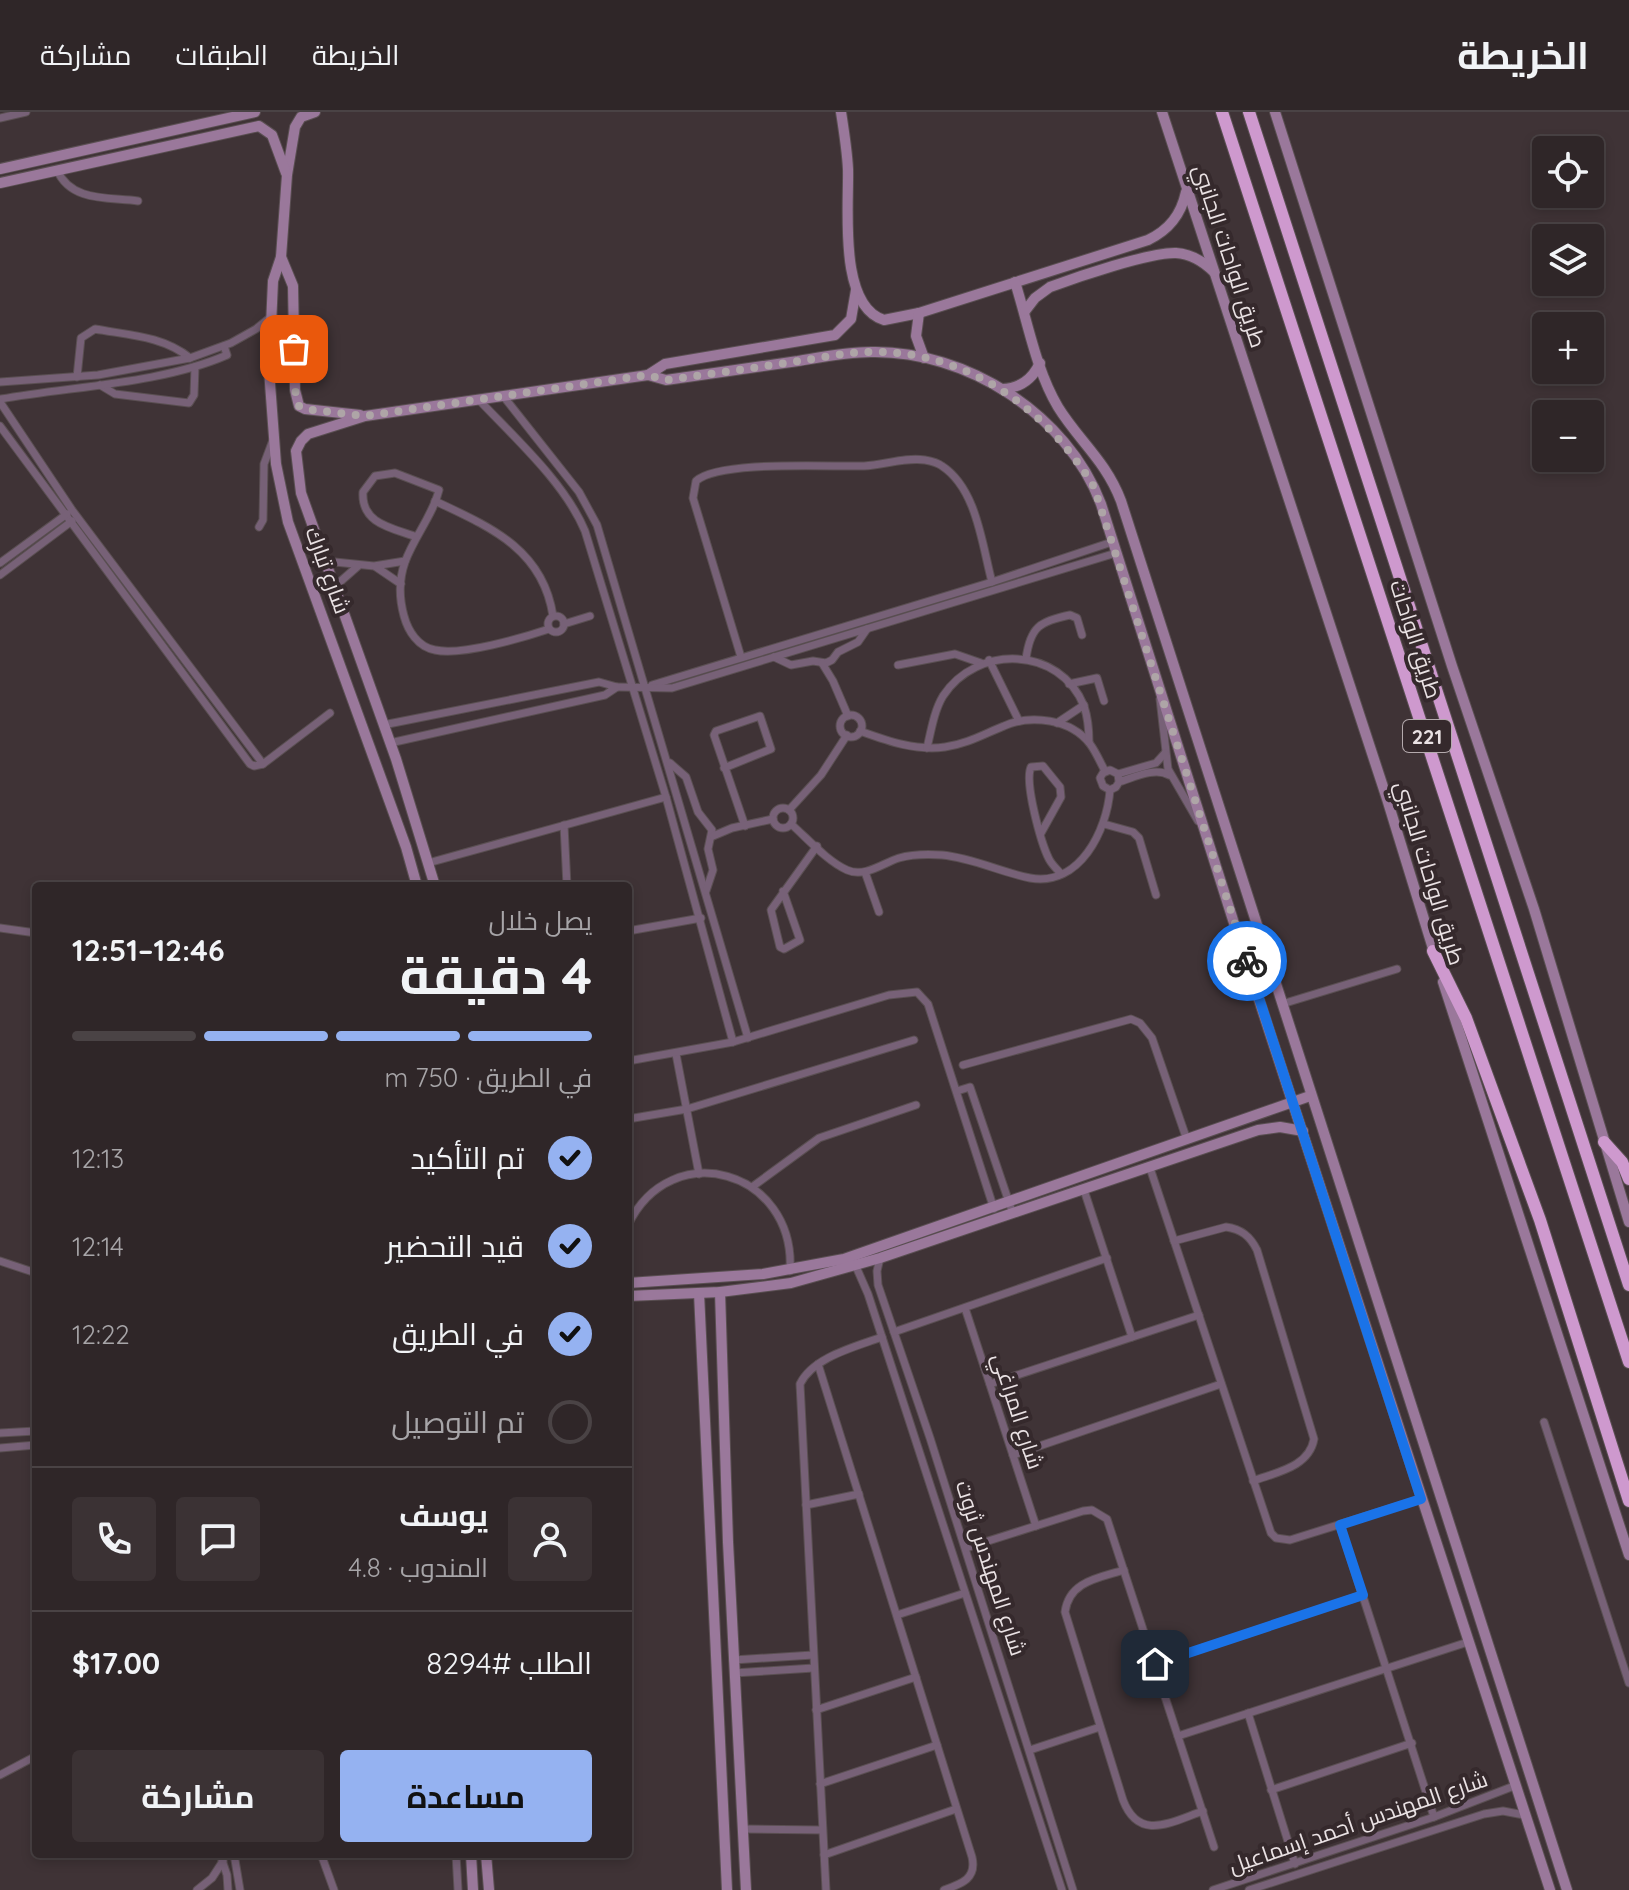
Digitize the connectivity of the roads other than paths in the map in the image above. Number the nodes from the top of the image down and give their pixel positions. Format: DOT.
graph roads {
  1 [pos="26,112"];
  2 [pos="255,112"];
  3 [pos="315,112"];
  4 [pos="841,112"];
  5 [pos="1162,112"];
  6 [pos="1222,112"];
  7 [pos="1249,112"];
  8 [pos="1275,112"];
  9 [pos="0,118"];
  10 [pos="1,169"];
  11 [pos="57,170"];
  12 [pos="287,175"];
  13 [pos="0,182"];
  14 [pos="1187,190"];
  15 [pos="138,201"];
  16 [pos="281,257"];
  17 [pos="1215,273"];
  18 [pos="1015,282"];
  19 [pos="856,288"];
  20 [pos="1025,311"];
  21 [pos="919,313"];
  22 [pos="272,316"];
  23 [pos="224,346"];
  24 [pos="190,358"];
  25 [pos="924,358"];
  26 [pos="1040,363"];
  27 [pos="195,367"];
  28 [pos="648,375"];
  29 [pos="77,377"];
  30 [pos="0,384"];
  31 [pos="100,385"];
  32 [pos="1002,389"];
  33 [pos="504,397"];
  34 [pos="0,400"];
  35 [pos="479,400"];
  36 [pos="365,416"];
  37 [pos="0,426"];
  38 [pos="1073,426"];
  39 [pos="1060,438"];
  40 [pos="273,440"];
  41 [pos="435,501"];
  42 [pos="75,514"];
  43 [pos="67,520"];
  44 [pos="259,527"];
  45 [pos="417,537"];
  46 [pos="1114,548"];
  47 [pos="325,561"];
  48 [pos="405,561"];
  49 [pos="0,563"];
  50 [pos="358,566"];
  51 [pos="374,566"];
  52 [pos="1023,571"];
  53 [pos="0,575"];
  54 [pos="1025,581"];
  55 [pos="992,582"];
  56 [pos="401,584"];
  57 [pos="333,588"];
  58 [pos="553,616"];
  59 [pos="590,616"];
  60 [pos="564,624"];
  61 [pos="549,629"];
  62 [pos="867,629"];
  63 [pos="1082,635"];
  64 [pos="357,652"];
  65 [pos="741,657"];
  66 [pos="773,657"];
  67 [pos="339,658"];
  68 [pos="1026,659"];
  69 [pos="832,660"];
  70 [pos="985,662"];
  71 [pos="822,663"];
  72 [pos="898,665"];
  73 [pos="833,681"];
  74 [pos="1069,684"];
  75 [pos="1159,685"];
  76 [pos="631,686"];
  77 [pos="617,687"];
  78 [pos="647,687"];
  79 [pos="531,697"];
  80 [pos="1104,701"];
  81 [pos="1084,705"];
  82 [pos="534,710"];
  83 [pos="330,713"];
  84 [pos="848,716"];
  85 [pos="1019,721"];
  86 [pos="1057,723"];
  87 [pos="383,725"];
  88 [pos="860,731"];
  89 [pos="847,735"];
  90 [pos="1089,742"];
  91 [pos="390,743"];
  92 [pos="927,748"];
  93 [pos="1165,753"];
  94 [pos="396,759"];
  95 [pos="670,763"];
  96 [pos="263,764"];
  97 [pos="377,766"];
  98 [pos="724,768"];
  99 [pos="1105,771"];
  100 [pos="1170,776"];
  101 [pos="1118,778"];
  102 [pos="1110,790"];
  103 [pos="666,797"];
  104 [pos="789,810"];
  105 [pos="684,813"];
  106 [pos="671,817"];
  107 [pos="773,819"];
  108 [pos="709,824"];
  109 [pos="791,824"];
  110 [pos="1104,824"];
  111 [pos="564,825"];
  112 [pos="745,826"];
  113 [pos="732,828"];
  114 [pos="1041,833"];
  115 [pos="420,834"];
  116 [pos="1207,834"];
  117 [pos="713,836"];
  118 [pos="403,838"];
  119 [pos="817,846"];
  120 [pos="428,863"];
  121 [pos="865,872"];
  122 [pos="1061,874"];
  123 [pos="416,882"];
  124 [pos="434,882"];
  125 [pos="567,882"];
  126 [pos="706,891"];
  127 [pos="783,891"];
  128 [pos="1156,895"];
  129 [pos="879,912"];
  130 [pos="701,918"];
  131 [pos="1255,920"];
  132 [pos="1235,927"];
  133 [pos="0,928"];
  134 [pos="632,930"];
  135 [pos="32,932"];
  136 [pos="1433,951"];
  137 [pos="1397,969"];
  138 [pos="1282,1004"];
  139 [pos="748,1038"];
  140 [pos="914,1040"];
  141 [pos="733,1042"];
  142 [pos="659,1045"];
  143 [pos="676,1054"];
  144 [pos="661,1056"];
  145 [pos="632,1060"];
  146 [pos="963,1065"];
  147 [pos="957,1091"];
  148 [pos="1310,1096"];
  149 [pos="1293,1103"];
  150 [pos="916,1105"];
  151 [pos="687,1109"];
  152 [pos="632,1118"];
  153 [pos="1303,1131"];
  154 [pos="1187,1140"];
  155 [pos="1604,1142"];
  156 [pos="1150,1168"];
  157 [pos="699,1174"];
  158 [pos="1629,1179"];
  159 [pos="752,1187"];
  160 [pos="1084,1190"];
  161 [pos="1009,1201"];
  162 [pos="993,1206"];
  163 [pos="632,1208"];
  164 [pos="636,1210"];
  165 [pos="1013,1214"];
  166 [pos="632,1216"];
  167 [pos="998,1219"];
  168 [pos="1629,1222"];
  169 [pos="1174,1241"];
  170 [pos="880,1258"];
  171 [pos="1107,1258"];
  172 [pos="0,1261"];
  173 [pos="853,1261"];
  174 [pos="790,1271"];
  175 [pos="32,1272"];
  176 [pos="1372,1280"];
  177 [pos="632,1283"];
  178 [pos="878,1285"];
  179 [pos="1629,1285"];
  180 [pos="1352,1287"];
  181 [pos="865,1288"];
  182 [pos="720,1292"];
  183 [pos="699,1293"];
  184 [pos="632,1296"];
  185 [pos="965,1308"];
  186 [pos="1199,1315"];
  187 [pos="894,1332"];
  188 [pos="882,1337"];
  189 [pos="1132,1337"];
  190 [pos="1629,1362"];
  191 [pos="818,1364"];
  192 [pos="990,1384"];
  193 [pos="1221,1384"];
  194 [pos="1544,1422"];
  195 [pos="32,1431"];
  196 [pos="0,1433"];
  197 [pos="32,1445"];
  198 [pos="0,1448"];
  199 [pos="1013,1455"];
  200 [pos="1253,1481"];
  201 [pos="859,1494"];
  202 [pos="1421,1499"];
  203 [pos="1629,1501"];
  204 [pos="806,1505"];
  205 [pos="1340,1525"];
  206 [pos="1036,1526"];
  207 [pos="966,1548"];
  208 [pos="1629,1555"];
  209 [pos="971,1566"];
  210 [pos="958,1570"];
  211 [pos="1124,1570"];
  212 [pos="965,1593"];
  213 [pos="1363,1595"];
  214 [pos="897,1615"];
  215 [pos="1468,1642"];
  216 [pos="813,1655"];
  217 [pos="733,1660"];
  218 [pos="1155,1664"];
  219 [pos="814,1668"];
  220 [pos="1387,1668"];
  221 [pos="734,1673"];
  222 [pos="916,1677"];
  223 [pos="1629,1683"];
  224 [pos="816,1710"];
  225 [pos="1248,1713"];
  226 [pos="1100,1727"];
  227 [pos="1178,1736"];
  228 [pos="1412,1743"];
  229 [pos="937,1745"];
  230 [pos="1030,1750"];
  231 [pos="32,1758"];
  232 [pos="0,1775"];
  233 [pos="721,1778"];
  234 [pos="740,1778"];
  235 [pos="820,1784"];
  236 [pos="1514,1786"];
  237 [pos="1271,1790"];
  238 [pos="1480,1801"];
  239 [pos="956,1809"];
  240 [pos="1203,1811"];
  241 [pos="1484,1814"];
  242 [pos="1524,1815"];
  243 [pos="1434,1817"];
  244 [pos="743,1829"];
  245 [pos="822,1830"];
  246 [pos="1214,1847"];
  247 [pos="824,1855"];
  248 [pos="221,1858"];
  249 [pos="222,1858"];
  250 [pos="235,1858"];
  251 [pos="322,1858"];
  252 [pos="456,1858"];
  253 [pos="471,1858"];
  254 [pos="486,1858"];
  255 [pos="1295,1864"];
  256 [pos="198,1890"];
  257 [pos="211,1890"];
  258 [pos="228,1890"];
  259 [pos="240,1890"];
  260 [pos="334,1890"];
  261 [pos="458,1890"];
  262 [pos="473,1890"];
  263 [pos="489,1890"];
  264 [pos="727,1890"];
  265 [pos="746,1890"];
  266 [pos="826,1890"];
  267 [pos="944,1890"];
  268 [pos="1062,1890"];
  269 [pos="1073,1890"];
  270 [pos="1213,1890"];
  271 [pos="1249,1890"];
  272 [pos="1550,1890"];
  273 [pos="1567,1890"];
  1 -- 9 [label="street"];
  2 -- 10 [label="street"];
  3 -- 12 [label="street, شارع تبارك"];
  4 -- 19 [label="street"];
  5 -- 14 [label="street, طريق الواحات الجانبي"];
  6 -- 190 [label="highway, طريق الواحات / 221"];
  7 -- 179 [label="highway, طريق الواحات / 221"];
  8 -- 155 [label="street"];
  10 -- 13 [label="street"];
  11 -- 12 [label="street, شارع تبارك"];
  11 -- 13 [label="street"];
  11 -- 15 [label="street"];
  12 -- 16 [label="street, شارع تبارك"];
  14 -- 17 [label="street, طريق الواحات الجانبي"];
  14 -- 18 [label="street"];
  16 -- 22 [label="street, شارع تبارك"];
  16 -- 36 [label="street, شارع تبارك"];
  17 -- 20 [label="street"];
  17 -- 136 [label="street, طريق الواحات الجانبي"];
  18 -- 20 [label="street"];
  18 -- 21 [label="street"];
  19 -- 21 [label="street"];
  19 -- 28 [label="street"];
  20 -- 26 [label="street"];
  21 -- 25 [label="street"];
  22 -- 23 [label="street"];
  22 -- 40 [label="street, شارع تبارك"];
  23 -- 24 [label="street"];
  23 -- 27 [label="street"];
  24 -- 29 [label="street"];
  24 -- 29 [label="street"];
  25 -- 28 [label="street"];
  25 -- 32 [label="street"];
  26 -- 32 [label="street"];
  26 -- 38 [label="street"];
  27 -- 31 [label="street"];
  27 -- 31 [label="street"];
  28 -- 33 [label="street"];
  29 -- 30 [label="street"];
  30 -- 34 [label="street"];
  31 -- 34 [label="street"];
  32 -- 39 [label="street"];
  33 -- 35 [label="street"];
  33 -- 78 [label="street"];
  34 -- 42 [label="street"];
  35 -- 36 [label="street"];
  35 -- 76 [label="street"];
  36 -- 47 [label="street, شارع تبارك"];
  37 -- 43 [label="street"];
  38 -- 39 [label="street"];
  38 -- 131 [label="street"];
  39 -- 46 [label="street"];
  40 -- 44 [label="street"];
  40 -- 67 [label="street, شارع تبارك"];
  41 -- 45 [label="street"];
  41 -- 45 [label="street"];
  41 -- 58 [label="street"];
  42 -- 43 [label="street"];
  42 -- 96 [label="street"];
  43 -- 49 [label="street"];
  43 -- 53 [label="street"];
  43 -- 96 [label="street"];
  45 -- 48 [label="street"];
  46 -- 52 [label="street"];
  46 -- 54 [label="street"];
  46 -- 75 [label="street"];
  47 -- 50 [label="street"];
  47 -- 57 [label="street, شارع تبارك"];
  48 -- 51 [label="street"];
  48 -- 56 [label="street"];
  50 -- 51 [label="street"];
  50 -- 57 [label="street"];
  51 -- 56 [label="street"];
  52 -- 54 [label="street"];
  52 -- 55 [label="street"];
  54 -- 62 [label="street"];
  55 -- 65 [label="street"];
  55 -- 65 [label="street"];
  56 -- 61 [label="street"];
  57 -- 64 [label="street, شارع تبارك"];
  58 -- 60 [label="street"];
  58 -- 61 [label="street"];
  59 -- 60 [label="street"];
  60 -- 61 [label="street"];
  62 -- 66 [label="street"];
  62 -- 69 [label="street"];
  63 -- 68 [label="street"];
  64 -- 67 [label="street"];
  64 -- 87 [label="street, شارع تبارك"];
  65 -- 78 [label="street"];
  66 -- 71 [label="street"];
  66 -- 78 [label="street"];
  67 -- 97 [label="street, شارع تبارك"];
  68 -- 70 [label="street"];
  68 -- 74 [label="street"];
  69 -- 71 [label="street"];
  69 -- 73 [label="street"];
  70 -- 72 [label="street"];
  70 -- 85 [label="street"];
  70 -- 92 [label="street"];
  71 -- 73 [label="street"];
  73 -- 84 [label="street"];
  74 -- 80 [label="street"];
  74 -- 81 [label="street"];
  75 -- 93 [label="street"];
  75 -- 116 [label="street"];
  76 -- 77 [label="street"];
  76 -- 78 [label="street"];
  76 -- 103 [label="street"];
  77 -- 79 [label="street"];
  77 -- 82 [label="street"];
  78 -- 95 [label="street"];
  79 -- 82 [label="street"];
  79 -- 87 [label="street"];
  81 -- 86 [label="street"];
  81 -- 90 [label="street"];
  82 -- 91 [label="street"];
  83 -- 96 [label="street"];
  84 -- 88 [label="street"];
  84 -- 89 [label="street"];
  85 -- 86 [label="street"];
  85 -- 92 [label="street"];
  86 -- 90 [label="street"];
  87 -- 91 [label="street, شارع تبارك"];
  88 -- 89 [label="street"];
  88 -- 92 [label="street"];
  89 -- 104 [label="street"];
  90 -- 99 [label="street"];
  91 -- 94 [label="street, شارع تبارك"];
  93 -- 100 [label="street"];
  93 -- 101 [label="street"];
  94 -- 97 [label="street"];
  94 -- 115 [label="street, شارع تبارك"];
  95 -- 105 [label="street"];
  95 -- 108 [label="street"];
  97 -- 118 [label="street, شارع تبارك"];
  98 -- 98 [label="street"];
  98 -- 112 [label="street"];
  99 -- 101 [label="street"];
  99 -- 102 [label="street"];
  100 -- 101 [label="street"];
  100 -- 116 [label="street"];
  101 -- 102 [label="street"];
  102 -- 110 [label="street"];
  103 -- 106 [label="street"];
  103 -- 111 [label="street"];
  104 -- 107 [label="street"];
  104 -- 109 [label="street"];
  105 -- 106 [label="street"];
  105 -- 126 [label="street"];
  106 -- 130 [label="street"];
  107 -- 109 [label="street"];
  107 -- 112 [label="street"];
  108 -- 113 [label="street"];
  108 -- 117 [label="street"];
  109 -- 119 [label="street"];
  110 -- 122 [label="street"];
  110 -- 128 [label="street"];
  111 -- 120 [label="street"];
  111 -- 125 [label="street"];
  112 -- 113 [label="street"];
  113 -- 117 [label="street"];
  114 -- 114 [label="street"];
  114 -- 122 [label="street"];
  115 -- 118 [label="street"];
  115 -- 120 [label="street, شارع تبارك"];
  116 -- 132 [label="street"];
  117 -- 126 [label="street"];
  118 -- 123 [label="street, شارع تبارك"];
  119 -- 121 [label="street"];
  119 -- 127 [label="street"];
  120 -- 124 [label="street, شارع تبارك"];
  121 -- 122 [label="street"];
  121 -- 129 [label="street"];
  126 -- 139 [label="street"];
  127 -- 127 [label="street"];
  130 -- 134 [label="street"];
  130 -- 141 [label="street"];
  131 -- 132 [label="street"];
  131 -- 138 [label="street"];
  132 -- 149 [label="street"];
  133 -- 135 [label="street"];
  136 -- 203 [label="highway"];
  136 -- 208 [label="street, طريق الواحات الجانبي"];
  137 -- 138 [label="street"];
  138 -- 148 [label="street"];
  139 -- 141 [label="street"];
  139 -- 147 [label="street"];
  140 -- 151 [label="street"];
  141 -- 143 [label="street"];
  142 -- 144 [label="street"];
  143 -- 144 [label="street"];
  143 -- 151 [label="street"];
  144 -- 145 [label="street"];
  146 -- 154 [label="street"];
  147 -- 161 [label="street"];
  147 -- 162 [label="street"];
  148 -- 149 [label="street"];
  148 -- 176 [label="street"];
  149 -- 153 [label="street"];
  149 -- 154 [label="street"];
  150 -- 159 [label="street"];
  151 -- 152 [label="street"];
  151 -- 157 [label="street"];
  153 -- 156 [label="street"];
  153 -- 180 [label="street"];
  154 -- 161 [label="street"];
  155 -- 158 [label="highway"];
  155 -- 168 [label="street"];
  156 -- 160 [label="street"];
  156 -- 169 [label="street"];
  157 -- 159 [label="street"];
  157 -- 164 [label="street"];
  159 -- 174 [label="street"];
  160 -- 165 [label="street"];
  160 -- 171 [label="street"];
  161 -- 162 [label="street"];
  161 -- 165 [label="street"];
  162 -- 167 [label="street"];
  162 -- 173 [label="street"];
  163 -- 164 [label="street"];
  164 -- 166 [label="street"];
  165 -- 167 [label="street"];
  167 -- 170 [label="street"];
  169 -- 186 [label="street"];
  169 -- 200 [label="street"];
  170 -- 173 [label="street"];
  170 -- 178 [label="street, شارع المهندس ثروت"];
  171 -- 185 [label="street"];
  171 -- 189 [label="street"];
  172 -- 175 [label="street"];
  173 -- 174 [label="street"];
  173 -- 181 [label="street, شارع المهندس ثروت"];
  173 -- 182 [label="street"];
  174 -- 177 [label="street"];
  176 -- 180 [label="street"];
  176 -- 273 [label="street"];
  178 -- 181 [label="street"];
  178 -- 187 [label="street, شارع المهندس ثروت"];
  180 -- 202 [label="street"];
  181 -- 188 [label="street, شارع المهندس ثروت"];
  182 -- 183 [label="street"];
  182 -- 217 [label="street"];
  183 -- 184 [label="street"];
  183 -- 233 [label="street"];
  185 -- 187 [label="street"];
  185 -- 192 [label="street, شارع المراغي"];
  186 -- 189 [label="street"];
  186 -- 193 [label="street"];
  187 -- 207 [label="street, شارع المهندس ثروت"];
  188 -- 191 [label="street"];
  188 -- 210 [label="street, شارع المهندس ثروت"];
  189 -- 192 [label="street"];
  191 -- 201 [label="street"];
  191 -- 204 [label="street"];
  192 -- 199 [label="street, شارع المراغي"];
  193 -- 199 [label="street"];
  193 -- 200 [label="street"];
  194 -- 223 [label="street"];
  195 -- 196 [label="street"];
  197 -- 198 [label="street"];
  199 -- 206 [label="street, شارع المراغي"];
  200 -- 205 [label="street"];
  201 -- 204 [label="street"];
  201 -- 214 [label="street"];
  202 -- 205 [label="street"];
  202 -- 215 [label="street"];
  204 -- 216 [label="street"];
  205 -- 213 [label="street"];
  206 -- 207 [label="street"];
  206 -- 211 [label="street"];
  207 -- 209 [label="street, شارع المهندس ثروت"];
  209 -- 210 [label="street"];
  209 -- 230 [label="street, شارع المهندس ثروت"];
  210 -- 212 [label="street, شارع المهندس ثروت"];
  211 -- 218 [label="street"];
  211 -- 226 [label="street"];
  212 -- 214 [label="street"];
  212 -- 268 [label="street, شارع المهندس ثروت"];
  213 -- 218 [label="street"];
  213 -- 220 [label="street"];
  214 -- 222 [label="street"];
  215 -- 220 [label="street"];
  215 -- 236 [label="street"];
  216 -- 217 [label="street"];
  216 -- 219 [label="street"];
  217 -- 221 [label="street"];
  218 -- 227 [label="street"];
  219 -- 221 [label="street"];
  219 -- 224 [label="street"];
  220 -- 225 [label="street"];
  220 -- 228 [label="street"];
  221 -- 234 [label="street"];
  222 -- 224 [label="street"];
  222 -- 229 [label="street"];
  224 -- 235 [label="street"];
  225 -- 227 [label="street"];
  225 -- 237 [label="street"];
  226 -- 230 [label="street"];
  226 -- 240 [label="street"];
  227 -- 240 [label="street"];
  228 -- 237 [label="street"];
  228 -- 243 [label="street"];
  229 -- 235 [label="street"];
  229 -- 239 [label="street"];
  230 -- 269 [label="street, شارع المهندس ثروت"];
  231 -- 232 [label="street"];
  233 -- 234 [label="street"];
  233 -- 264 [label="street"];
  234 -- 244 [label="street"];
  235 -- 245 [label="street"];
  236 -- 238 [label="street, شارع المهندس أحمد إسماعيل"];
  236 -- 242 [label="street"];
  237 -- 255 [label="street"];
  238 -- 241 [label="street"];
  238 -- 243 [label="street, شارع المهندس أحمد إسماعيل"];
  239 -- 247 [label="street"];
  239 -- 267 [label="street"];
  240 -- 246 [label="street"];
  241 -- 242 [label="street, شارع المهندس أحمد إسماعيل"];
  241 -- 271 [label="street, شارع المهندس أحمد إسماعيل"];
  242 -- 272 [label="street"];
  243 -- 255 [label="street, شارع المهندس أحمد إسماعيل"];
  244 -- 245 [label="street"];
  244 -- 265 [label="street"];
  245 -- 247 [label="street"];
  247 -- 266 [label="street"];
  248 -- 256 [label="street"];
  249 -- 258 [label="street"];
  250 -- 259 [label="street"];
  251 -- 260 [label="street"];
  252 -- 261 [label="street"];
  253 -- 262 [label="street"];
  254 -- 263 [label="street"];
  255 -- 270 [label="street, شارع المهندس أحمد إسماعيل"];
  256 -- 257 [label="street"];
}
